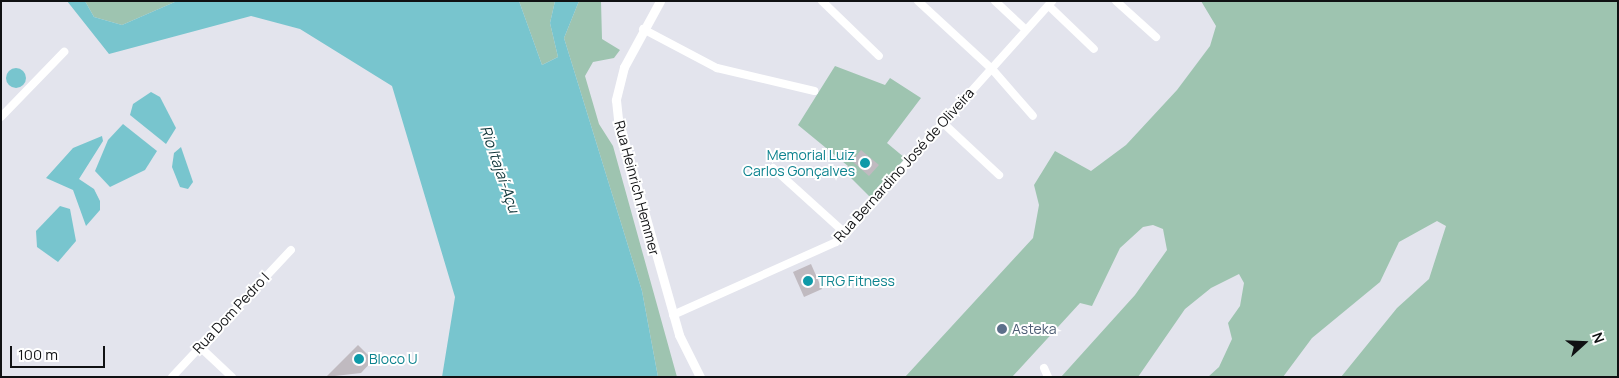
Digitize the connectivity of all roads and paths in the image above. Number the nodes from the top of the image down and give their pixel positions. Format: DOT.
graph roads {
  1 [pos="660,1"];
  2 [pos="822,1"];
  3 [pos="918,1"];
  4 [pos="995,1"];
  5 [pos="1116,1"];
  6 [pos="1050,4"];
  7 [pos="643,29"];
  8 [pos="1026,30"];
  9 [pos="1156,37"];
  10 [pos="1094,48"];
  11 [pos="64,52"];
  12 [pos="879,56"];
  13 [pos="992,69"];
  14 [pos="814,91"];
  15 [pos="1033,116"];
  16 [pos="1,117"];
  17 [pos="942,122"];
  18 [pos="773,168"];
  19 [pos="1000,175"];
  20 [pos="845,233"];
  21 [pos="291,250"];
  22 [pos="673,315"];
  23 [pos="200,347"];
  24 [pos="1044,368"];
  25 [pos="172,377"];
  26 [pos="232,377"];
  27 [pos="700,377"];
  28 [pos="1048,377"];
  1 -- 7 [label="street, Rua Heinrich Hemmer"];
  2 -- 12 [label="street"];
  3 -- 13 [label="street"];
  4 -- 8 [label="street"];
  5 -- 9 [label="street"];
  6 -- 8 [label="street, Rua Bernardino José de Oliveira"];
  6 -- 10 [label="street"];
  7 -- 14 [label="street"];
  7 -- 22 [label="street, Rua Heinrich Hemmer"];
  8 -- 13 [label="street, Rua Bernardino José de Oliveira"];
  11 -- 16 [label="street"];
  13 -- 15 [label="street"];
  13 -- 17 [label="street, Rua Bernardino José de Oliveira"];
  17 -- 19 [label="street"];
  17 -- 20 [label="street, Rua Bernardino José de Oliveira"];
  18 -- 20 [label="street"];
  20 -- 22 [label="street, Rua Bernardino José de Oliveira"];
  21 -- 23 [label="street, Rua Dom Pedro I"];
  22 -- 27 [label="street, Rua Heinrich Hemmer"];
  23 -- 25 [label="street, Rua Dom Pedro I"];
  23 -- 26 [label="street"];
  24 -- 28 [label="street"];
}
